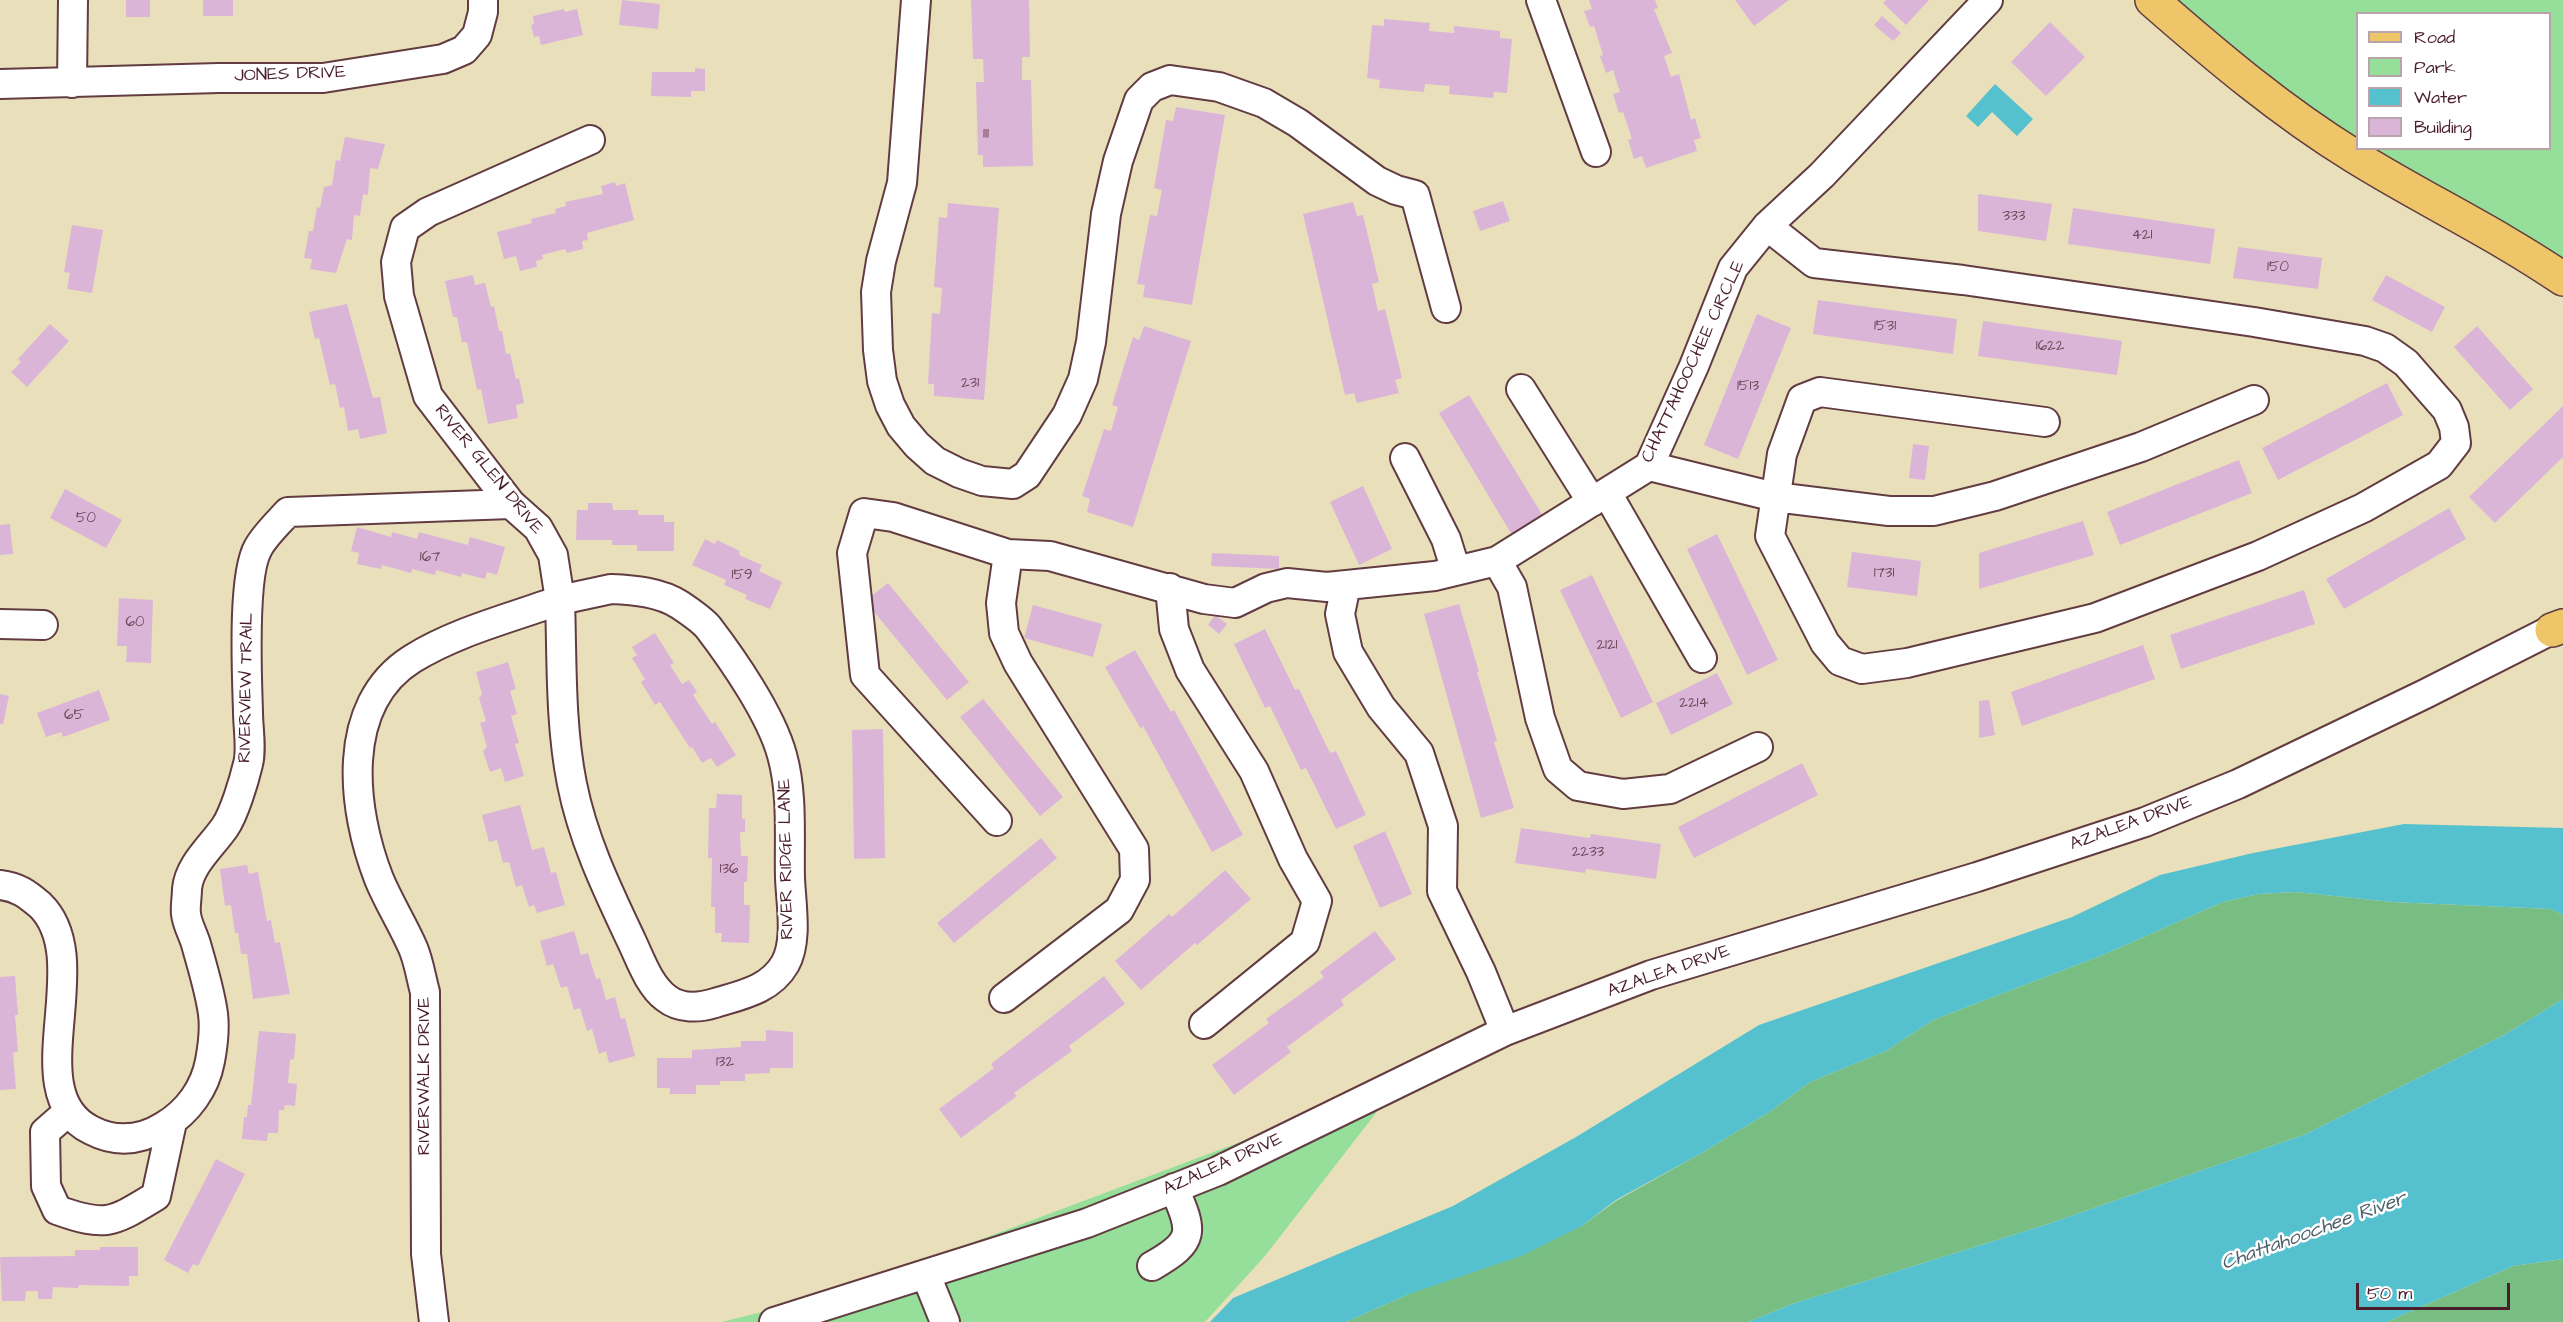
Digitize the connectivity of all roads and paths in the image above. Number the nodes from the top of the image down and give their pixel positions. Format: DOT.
graph roads {
  1 [pos="73,0"];
  2 [pos="483,0"];
  3 [pos="916,0"];
  4 [pos="1540,0"];
  5 [pos="1988,0"];
  6 [pos="2151,0"];
  7 [pos="65,83"];
  8 [pos="0,84"];
  9 [pos="590,141"];
  10 [pos="1596,152"];
  11 [pos="1767,226"];
  12 [pos="2563,279"];
  13 [pos="1446,308"];
  14 [pos="1521,389"];
  15 [pos="2254,400"];
  16 [pos="2045,422"];
  17 [pos="1405,458"];
  18 [pos="1649,466"];
  19 [pos="1775,497"];
  20 [pos="1600,498"];
  21 [pos="511,504"];
  22 [pos="1008,554"];
  23 [pos="1497,561"];
  24 [pos="1456,571"];
  25 [pos="1347,585"];
  26 [pos="1170,588"];
  27 [pos="560,600"];
  28 [pos="0,624"];
  29 [pos="43,625"];
  30 [pos="2560,627"];
  31 [pos="1702,658"];
  32 [pos="1758,747"];
  33 [pos="997,821"];
  34 [pos="0,885"];
  35 [pos="1004,998"];
  36 [pos="1204,1024"];
  37 [pos="1505,1032"];
  38 [pos="69,1111"];
  39 [pos="171,1122"];
  40 [pos="1174,1188"];
  41 [pos="1152,1266"];
  42 [pos="926,1275"];
  43 [pos="434,1322"];
  44 [pos="774,1322"];
  45 [pos="945,1322"];
  1 -- 7 [label="street"];
  2 -- 7 [label="street, JONES DRIVE"];
  3 -- 13 [label="street"];
  4 -- 10 [label="street"];
  5 -- 11 [label="street, CHATTAHOOCHEE CIRCLE"];
  6 -- 12 [label="main road"];
  7 -- 8 [label="street, JONES DRIVE"];
  9 -- 21 [label="street, RIVER GLEN DRIVE"];
  11 -- 18 [label="street, CHATTAHOOCHEE CIRCLE"];
  11 -- 19 [label="street"];
  14 -- 20 [label="street"];
  15 -- 19 [label="street"];
  16 -- 19 [label="street"];
  17 -- 24 [label="street"];
  18 -- 19 [label="street"];
  18 -- 20 [label="street, CHATTAHOOCHEE CIRCLE"];
  20 -- 23 [label="street, CHATTAHOOCHEE CIRCLE"];
  20 -- 31 [label="street"];
  21 -- 27 [label="street, RIVER GLEN DRIVE"];
  21 -- 39 [label="street, RIVERVIEW TRAIL"];
  22 -- 26 [label="street, CHATTAHOOCHEE CIRCLE"];
  22 -- 33 [label="street, CHATTAHOOCHEE CIRCLE"];
  22 -- 35 [label="street"];
  23 -- 24 [label="street, CHATTAHOOCHEE CIRCLE"];
  23 -- 32 [label="street"];
  24 -- 25 [label="street, CHATTAHOOCHEE CIRCLE"];
  25 -- 26 [label="street, CHATTAHOOCHEE CIRCLE"];
  25 -- 37 [label="street"];
  26 -- 36 [label="street"];
  27 -- 27 [label="street, RIVER RIDGE LANE"];
  27 -- 43 [label="street, RIVERWALK DRIVE"];
  28 -- 29 [label="street"];
  30 -- 37 [label="street, AZALEA DRIVE"];
  34 -- 38 [label="street, RIVERVIEW TRAIL"];
  37 -- 40 [label="street, AZALEA DRIVE"];
  38 -- 39 [label="street, RIVERVIEW TRAIL"];
  38 -- 39 [label="street"];
  40 -- 41 [label="street"];
  40 -- 42 [label="street, AZALEA DRIVE"];
  42 -- 44 [label="street, AZALEA DRIVE"];
  42 -- 45 [label="street"];
}
